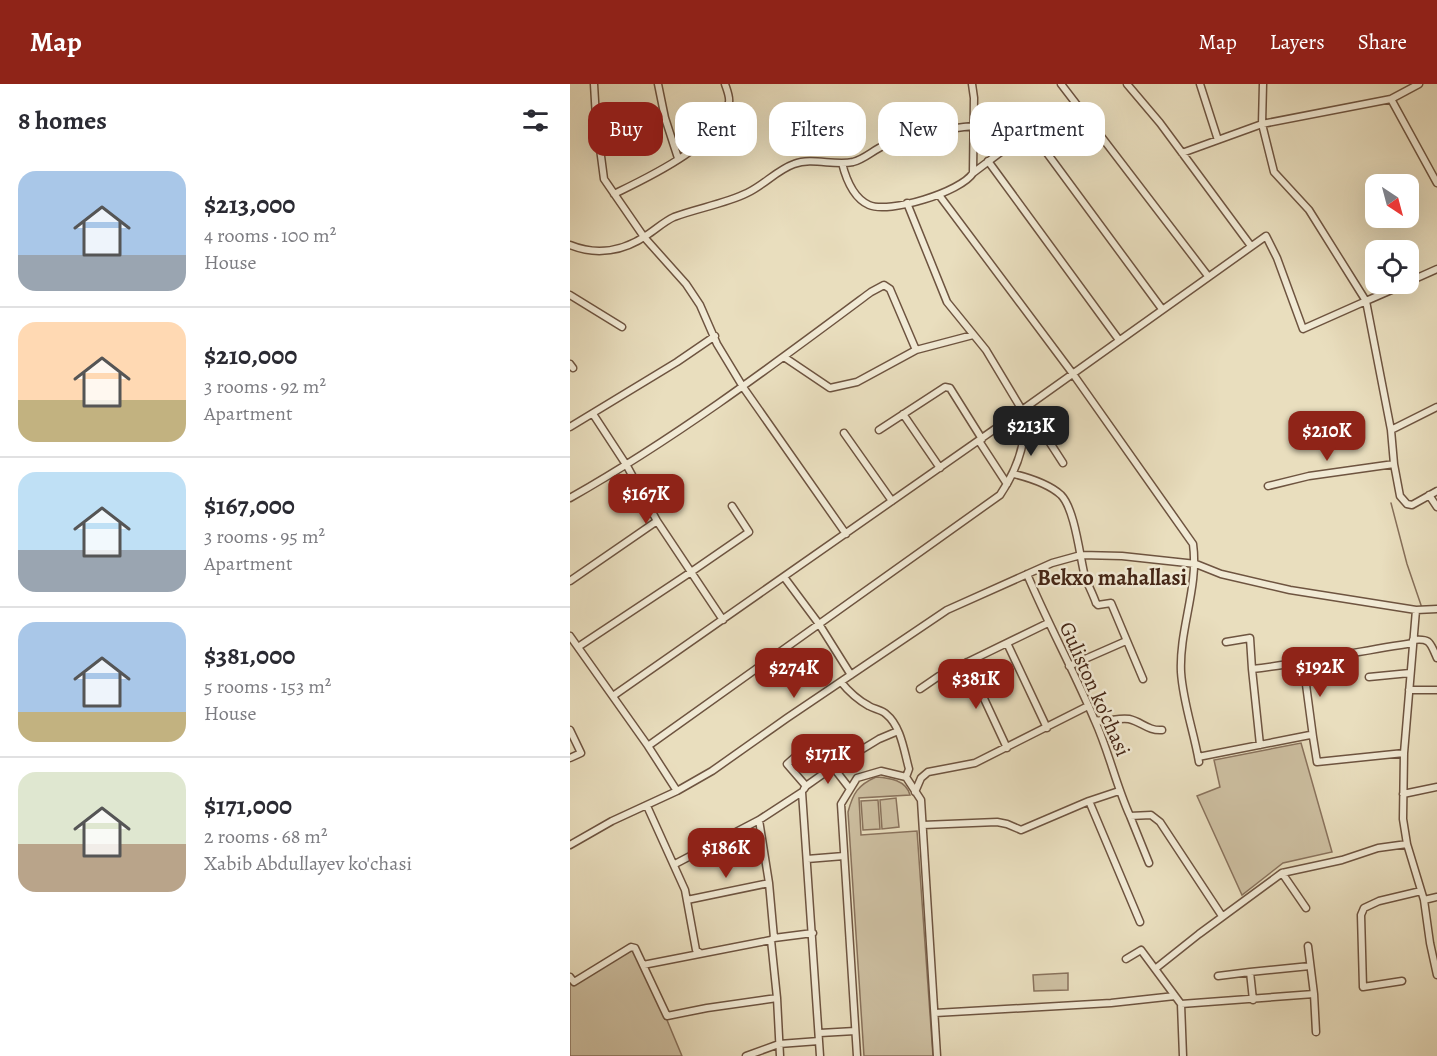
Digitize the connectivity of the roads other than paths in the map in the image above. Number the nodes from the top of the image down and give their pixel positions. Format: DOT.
graph roads {
  1 [pos="594,84"];
  2 [pos="658,84"];
  3 [pos="725,84"];
  4 [pos="980,84"];
  5 [pos="1061,84"];
  6 [pos="1128,84"];
  7 [pos="1200,84"];
  8 [pos="1263,84"];
  9 [pos="1419,84"];
  10 [pos="972,85"];
  11 [pos="1391,99"];
  12 [pos="973,102"];
  13 [pos="1262,124"];
  14 [pos="970,127"];
  15 [pos="1218,140"];
  16 [pos="1182,153"];
  17 [pos="973,156"];
  18 [pos="678,158"];
  19 [pos="988,161"];
  20 [pos="842,163"];
  21 [pos="973,173"];
  22 [pos="1437,183"];
  23 [pos="614,194"];
  24 [pos="939,195"];
  25 [pos="907,203"];
  26 [pos="644,237"];
  27 [pos="570,245"];
  28 [pos="1251,246"];
  29 [pos="1437,269"];
  30 [pos="1208,276"];
  31 [pos="1419,277"];
  32 [pos="1382,294"];
  33 [pos="570,295"];
  34 [pos="1366,301"];
  35 [pos="1162,309"];
  36 [pos="622,327"];
  37 [pos="973,335"];
  38 [pos="715,336"];
  39 [pos="1119,340"];
  40 [pos="916,350"];
  41 [pos="783,357"];
  42 [pos="1073,374"];
  43 [pos="743,387"];
  44 [pos="1437,407"];
  45 [pos="1022,411"];
  46 [pos="593,414"];
  47 [pos="903,414"];
  48 [pos="570,427"];
  49 [pos="879,430"];
  50 [pos="1391,430"];
  51 [pos="1024,431"];
  52 [pos="844,433"];
  53 [pos="980,440"];
  54 [pos="1063,464"];
  55 [pos="1394,464"];
  56 [pos="627,466"];
  57 [pos="940,468"];
  58 [pos="1014,474"];
  59 [pos="1007,484"];
  60 [pos="1268,486"];
  61 [pos="1437,491"];
  62 [pos="1429,495"];
  63 [pos="570,498"];
  64 [pos="892,501"];
  65 [pos="732,506"];
  66 [pos="1437,507"];
  67 [pos="657,521"];
  68 [pos="846,534"];
  69 [pos="1081,555"];
  70 [pos="1196,564"];
  71 [pos="691,572"];
  72 [pos="1027,574"];
  73 [pos="784,577"];
  74 [pos="570,581"];
  75 [pos="1437,609"];
  76 [pos="1416,610"];
  77 [pos="723,620"];
  78 [pos="1048,623"];
  79 [pos="819,624"];
  80 [pos="570,636"];
  81 [pos="1126,641"];
  82 [pos="1227,642"];
  83 [pos="1413,642"];
  84 [pos="1006,643"];
  85 [pos="578,646"];
  86 [pos="1437,658"];
  87 [pos="967,662"];
  88 [pos="1303,663"];
  89 [pos="1069,666"];
  90 [pos="1252,669"];
  91 [pos="1410,674"];
  92 [pos="851,675"];
  93 [pos="1369,677"];
  94 [pos="1143,679"];
  95 [pos="841,682"];
  96 [pos="920,689"];
  97 [pos="1409,690"];
  98 [pos="1437,690"];
  99 [pos="613,696"];
  100 [pos="1088,706"];
  101 [pos="1095,720"];
  102 [pos="1047,728"];
  103 [pos="570,730"];
  104 [pos="898,730"];
  105 [pos="1162,730"];
  106 [pos="1313,737"];
  107 [pos="1260,744"];
  108 [pos="648,746"];
  109 [pos="1007,748"];
  110 [pos="1404,753"];
  111 [pos="796,756"];
  112 [pos="570,758"];
  113 [pos="833,766"];
  114 [pos="906,777"];
  115 [pos="806,786"];
  116 [pos="1437,788"];
  117 [pos="850,789"];
  118 [pos="677,791"];
  119 [pos="1119,791"];
  120 [pos="802,792"];
  121 [pos="915,792"];
  122 [pos="1403,794"];
  123 [pos="1089,801"];
  124 [pos="647,806"];
  125 [pos="1130,816"];
  126 [pos="759,820"];
  127 [pos="922,825"];
  128 [pos="570,844"];
  129 [pos="1407,844"];
  130 [pos="844,856"];
  131 [pos="807,859"];
  132 [pos="1149,863"];
  133 [pos="675,864"];
  134 [pos="1282,873"];
  135 [pos="769,883"];
  136 [pos="1421,891"];
  137 [pos="1437,897"];
  138 [pos="687,900"];
  139 [pos="1424,900"];
  140 [pos="1306,908"];
  141 [pos="1222,916"];
  142 [pos="1140,922"];
  143 [pos="813,933"];
  144 [pos="773,939"];
  145 [pos="1308,946"];
  146 [pos="700,953"];
  147 [pos="1126,959"];
  148 [pos="643,965"];
  149 [pos="1310,966"];
  150 [pos="1155,969"];
  151 [pos="1250,972"];
  152 [pos="1437,975"];
  153 [pos="1218,976"];
  154 [pos="570,977"];
  155 [pos="1402,981"];
  156 [pos="1314,994"];
  157 [pos="1175,996"];
  158 [pos="777,998"];
  159 [pos="1253,1000"];
  160 [pos="1180,1004"];
  161 [pos="935,1013"];
  162 [pos="855,1031"];
  163 [pos="1316,1032"];
  164 [pos="819,1037"];
  165 [pos="779,1044"];
  166 [pos="746,1056"];
  167 [pos="780,1056"];
  168 [pos="820,1056"];
  169 [pos="857,1056"];
  170 [pos="938,1056"];
  171 [pos="1183,1056"];
  1 -- 23 [label="street"];
  2 -- 18 [label="street"];
  3 -- 18 [label="street"];
  4 -- 10 [label="street"];
  5 -- 30 [label="street"];
  6 -- 16 [label="street"];
  7 -- 15 [label="street"];
  8 -- 13 [label="street"];
  9 -- 11 [label="street"];
  10 -- 12 [label="street"];
  11 -- 13 [label="street"];
  11 -- 22 [label="street"];
  13 -- 15 [label="street"];
  13 -- 34 [label="street"];
  14 -- 20 [label="street"];
  15 -- 16 [label="street"];
  16 -- 28 [label="street"];
  17 -- 21 [label="street"];
  18 -- 23 [label="street"];
  19 -- 21 [label="street"];
  19 -- 35 [label="street"];
  19 -- 39 [label="street"];
  20 -- 25 [label="street"];
  20 -- 26 [label="street"];
  21 -- 24 [label="street"];
  23 -- 26 [label="street"];
  24 -- 25 [label="street"];
  24 -- 42 [label="street"];
  25 -- 37 [label="street"];
  26 -- 27 [label="street"];
  26 -- 38 [label="street"];
  28 -- 30 [label="street"];
  28 -- 34 [label="street"];
  29 -- 31 [label="street"];
  30 -- 35 [label="street"];
  32 -- 34 [label="street"];
  33 -- 36 [label="street"];
  34 -- 50 [label="street"];
  35 -- 39 [label="street"];
  37 -- 40 [label="street"];
  37 -- 45 [label="street"];
  38 -- 43 [label="street"];
  38 -- 46 [label="street"];
  39 -- 42 [label="street"];
  40 -- 41 [label="street"];
  40 -- 41 [label="street"];
  41 -- 43 [label="street"];
  42 -- 45 [label="street"];
  42 -- 70 [label="street"];
  43 -- 56 [label="street"];
  43 -- 68 [label="street"];
  44 -- 50 [label="street"];
  45 -- 51 [label="street"];
  45 -- 53 [label="street"];
  46 -- 48 [label="street"];
  46 -- 56 [label="street"];
  47 -- 49 [label="street"];
  47 -- 53 [label="street"];
  47 -- 57 [label="street"];
  50 -- 55 [label="street"];
  51 -- 54 [label="street"];
  51 -- 58 [label="street"];
  52 -- 64 [label="street"];
  53 -- 57 [label="street"];
  53 -- 59 [label="street"];
  55 -- 60 [label="street"];
  55 -- 62 [label="street"];
  56 -- 63 [label="street"];
  56 -- 67 [label="street"];
  57 -- 64 [label="street"];
  58 -- 59 [label="street"];
  58 -- 69 [label="street"];
  59 -- 79 [label="street"];
  61 -- 62 [label="street"];
  62 -- 66 [label="street"];
  64 -- 68 [label="street"];
  65 -- 71 [label="street"];
  67 -- 71 [label="street"];
  67 -- 74 [label="street"];
  68 -- 73 [label="street"];
  69 -- 70 [label="street"];
  69 -- 72 [label="street"];
  69 -- 81 [label="street"];
  70 -- 76 [label="street"];
  70 -- 107 [label="street"];
  71 -- 77 [label="street"];
  71 -- 85 [label="street"];
  72 -- 78 [label="street, Guliston ko'chasi"];
  72 -- 92 [label="street"];
  73 -- 77 [label="street"];
  73 -- 79 [label="street"];
  75 -- 76 [label="street"];
  76 -- 83 [label="street"];
  77 -- 99 [label="street"];
  78 -- 84 [label="street"];
  78 -- 89 [label="street, Guliston ko'chasi"];
  79 -- 92 [label="street"];
  79 -- 108 [label="street"];
  80 -- 85 [label="street"];
  81 -- 89 [label="street"];
  81 -- 94 [label="street"];
  82 -- 90 [label="street"];
  83 -- 86 [label="street"];
  83 -- 88 [label="street"];
  83 -- 91 [label="street"];
  84 -- 87 [label="street"];
  84 -- 102 [label="street"];
  85 -- 99 [label="street"];
  87 -- 96 [label="street"];
  87 -- 109 [label="street"];
  88 -- 90 [label="street"];
  88 -- 106 [label="street"];
  89 -- 100 [label="street, Guliston ko'chasi"];
  90 -- 107 [label="street"];
  91 -- 93 [label="street"];
  91 -- 97 [label="street"];
  92 -- 95 [label="street"];
  95 -- 104 [label="street"];
  95 -- 118 [label="street"];
  97 -- 98 [label="street"];
  97 -- 110 [label="street"];
  99 -- 108 [label="street"];
  100 -- 101 [label="street, Guliston ko'chasi"];
  100 -- 102 [label="street"];
  101 -- 105 [label="street"];
  101 -- 119 [label="street, Guliston ko'chasi"];
  102 -- 109 [label="street"];
  103 -- 112 [label="street"];
  104 -- 113 [label="street"];
  104 -- 114 [label="street"];
  106 -- 107 [label="street"];
  106 -- 110 [label="street"];
  108 -- 118 [label="street"];
  109 -- 121 [label="street"];
  110 -- 122 [label="street"];
  111 -- 115 [label="street"];
  113 -- 115 [label="street"];
  113 -- 117 [label="street"];
  114 -- 117 [label="street"];
  114 -- 121 [label="street"];
  115 -- 120 [label="street"];
  116 -- 122 [label="street"];
  117 -- 130 [label="street"];
  118 -- 124 [label="street"];
  119 -- 123 [label="street"];
  119 -- 125 [label="street, Guliston ko'chasi"];
  120 -- 126 [label="street"];
  120 -- 131 [label="street"];
  121 -- 127 [label="street"];
  122 -- 129 [label="street"];
  123 -- 127 [label="street"];
  123 -- 142 [label="street"];
  124 -- 128 [label="street"];
  124 -- 133 [label="street"];
  125 -- 132 [label="street, Guliston ko'chasi"];
  125 -- 141 [label="street"];
  126 -- 133 [label="street"];
  126 -- 135 [label="street"];
  127 -- 161 [label="street"];
  129 -- 134 [label="street"];
  129 -- 136 [label="street"];
  130 -- 131 [label="street"];
  130 -- 162 [label="street"];
  131 -- 143 [label="street"];
  133 -- 138 [label="street"];
  134 -- 140 [label="street"];
  134 -- 141 [label="street"];
  135 -- 138 [label="street"];
  135 -- 144 [label="street"];
  136 -- 139 [label="street"];
  136 -- 155 [label="street"];
  137 -- 139 [label="street"];
  138 -- 146 [label="street"];
  139 -- 152 [label="street"];
  141 -- 150 [label="street"];
  143 -- 144 [label="street"];
  143 -- 164 [label="street"];
  144 -- 146 [label="street"];
  144 -- 158 [label="street"];
  145 -- 149 [label="street"];
  146 -- 148 [label="street"];
  147 -- 150 [label="street"];
  148 -- 154 [label="street"];
  148 -- 158 [label="street"];
  149 -- 151 [label="street"];
  149 -- 156 [label="street"];
  150 -- 157 [label="street"];
  151 -- 153 [label="street"];
  151 -- 159 [label="street"];
  156 -- 159 [label="street"];
  156 -- 163 [label="street"];
  157 -- 160 [label="street"];
  157 -- 161 [label="street"];
  158 -- 165 [label="street"];
  159 -- 160 [label="street"];
  160 -- 171 [label="street"];
  161 -- 170 [label="street"];
  162 -- 164 [label="street"];
  162 -- 169 [label="street"];
  164 -- 165 [label="street"];
  164 -- 168 [label="street"];
  165 -- 166 [label="street"];
  165 -- 167 [label="street"];
}
